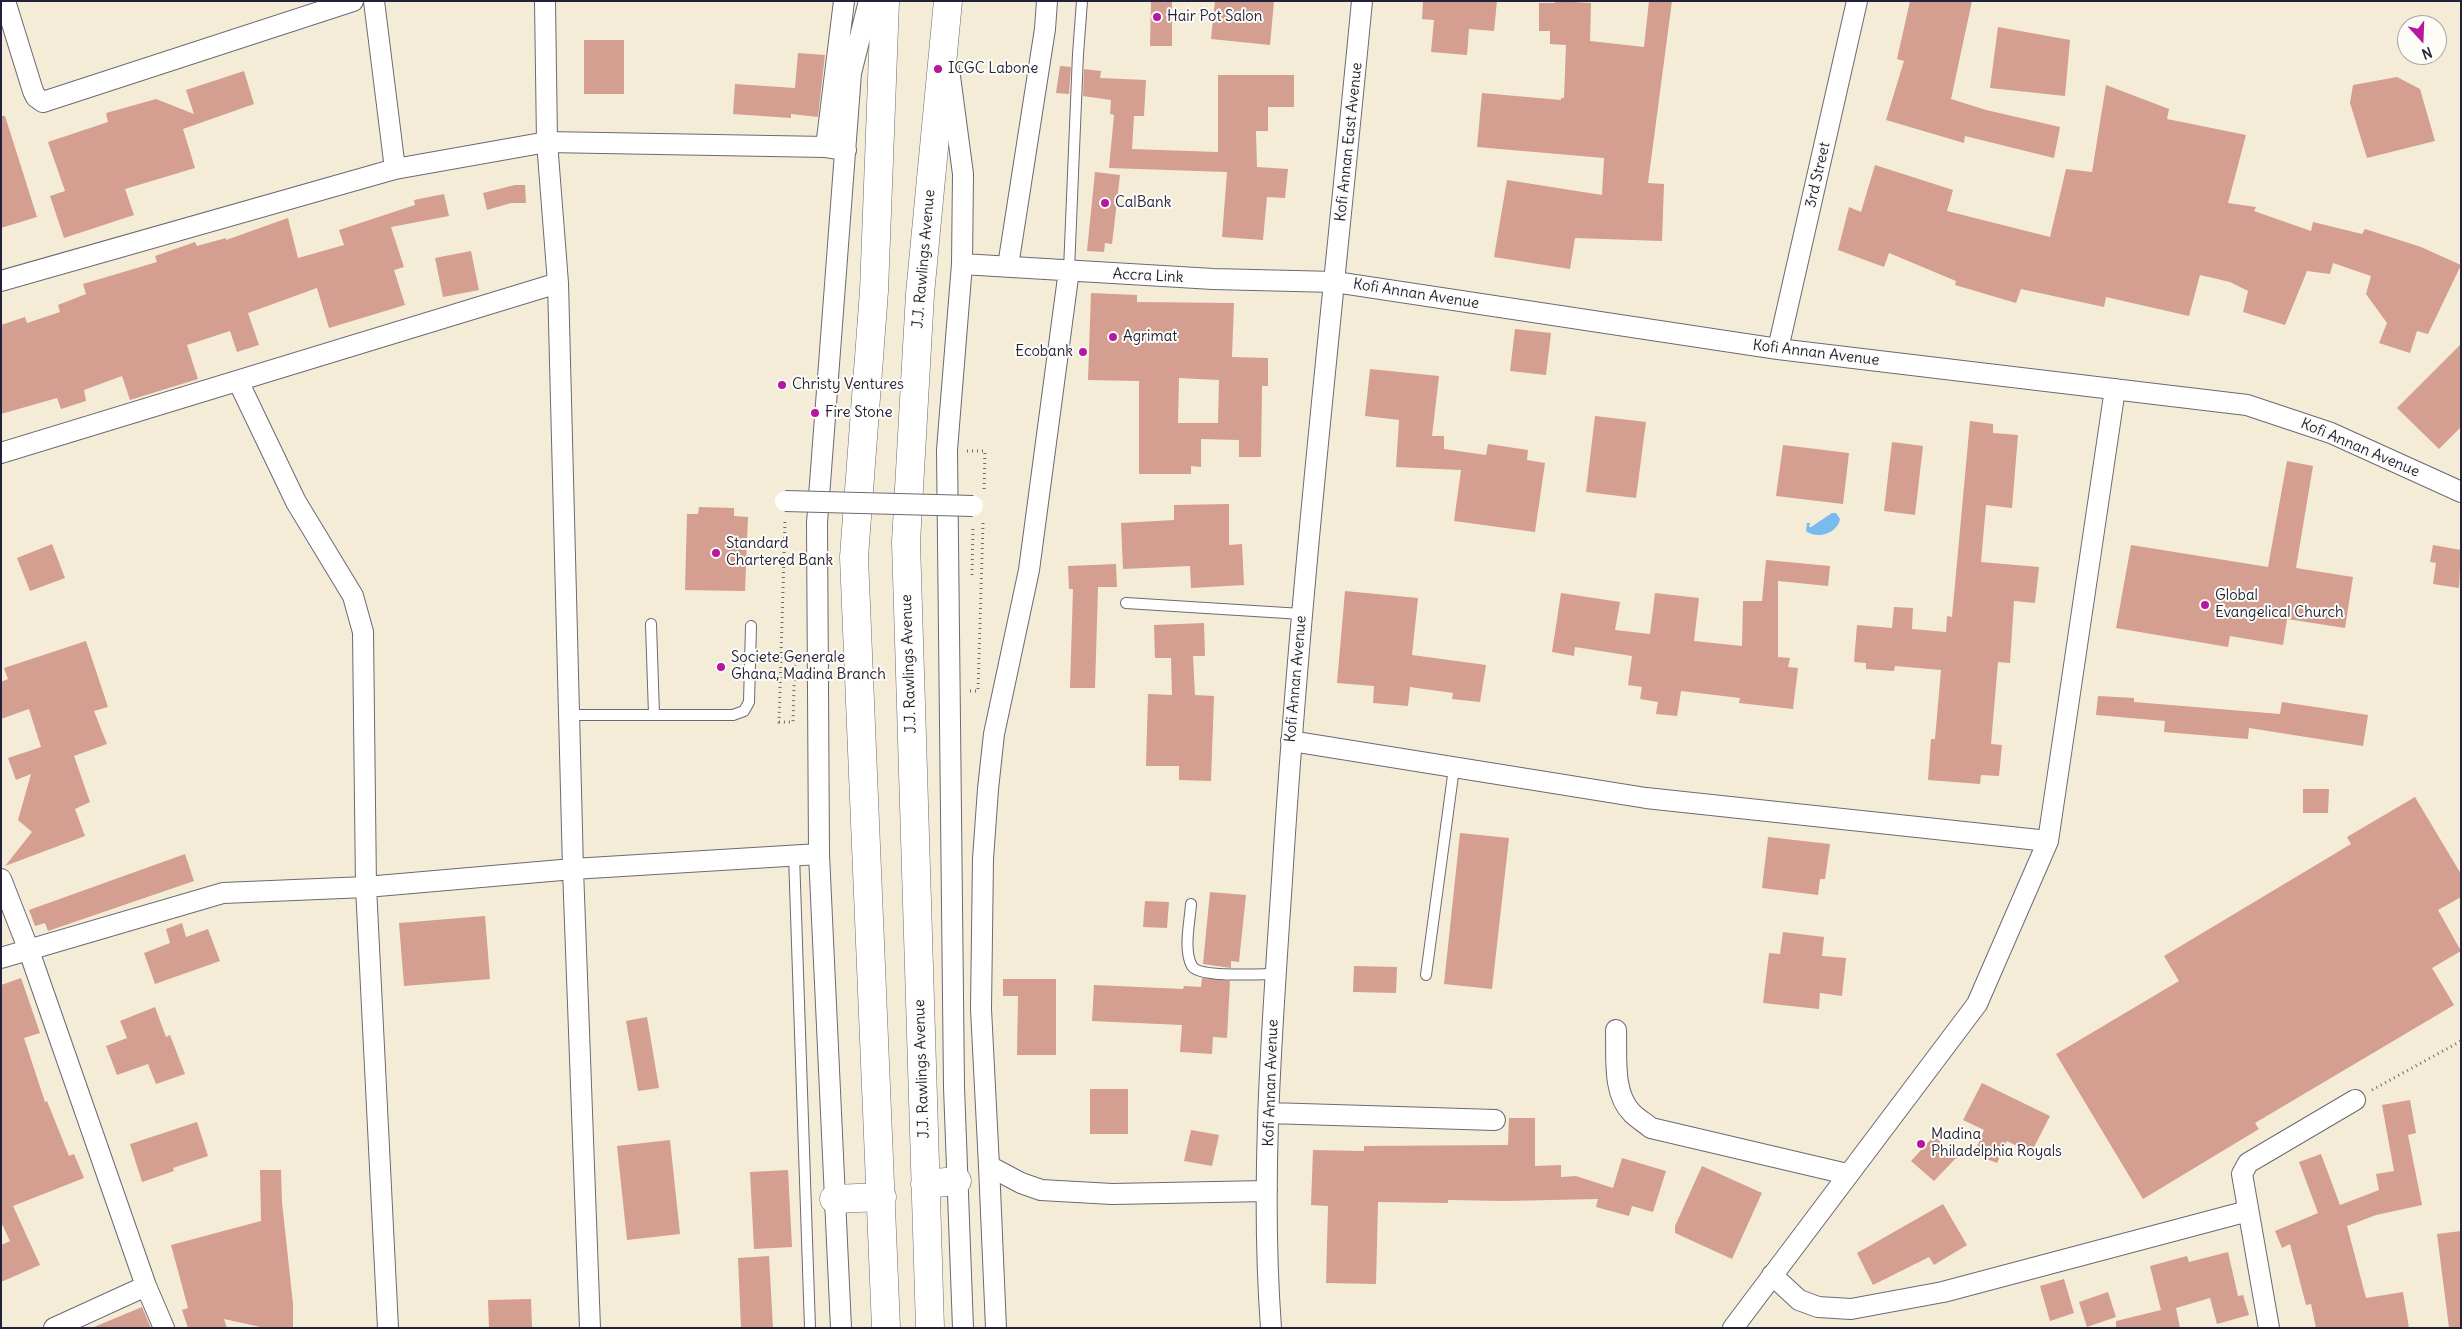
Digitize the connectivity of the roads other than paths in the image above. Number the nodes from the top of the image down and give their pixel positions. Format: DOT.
graph roads {
  1 [pos="5,1"];
  2 [pos="353,1"];
  3 [pos="374,1"];
  4 [pos="546,1"];
  5 [pos="844,1"];
  6 [pos="869,1"];
  7 [pos="885,1"];
  8 [pos="948,1"];
  9 [pos="1047,1"];
  10 [pos="1082,1"];
  11 [pos="1362,1"];
  12 [pos="1857,1"];
  13 [pos="946,40"];
  14 [pos="547,142"];
  15 [pos="836,148"];
  16 [pos="395,169"];
  17 [pos="962,264"];
  18 [pos="1008,266"];
  19 [pos="1069,270"];
  20 [pos="1,281"];
  21 [pos="558,282"];
  22 [pos="1335,282"];
  23 [pos="1778,349"];
  24 [pos="238,381"];
  25 [pos="2115,389"];
  26 [pos="1,453"];
  27 [pos="2461,492"];
  28 [pos="786,502"];
  29 [pos="980,506"];
  30 [pos="1126,603"];
  31 [pos="1302,614"];
  32 [pos="651,624"];
  33 [pos="751,626"];
  34 [pos="569,715"];
  35 [pos="654,715"];
  36 [pos="1291,741"];
  37 [pos="1454,768"];
  38 [pos="2048,841"];
  39 [pos="819,854"];
  40 [pos="794,855"];
  41 [pos="573,868"];
  42 [pos="1,879"];
  43 [pos="366,887"];
  44 [pos="1191,904"];
  45 [pos="28,948"];
  46 [pos="1,958"];
  47 [pos="1276,974"];
  48 [pos="1426,975"];
  49 [pos="1616,1030"];
  50 [pos="2355,1100"];
  51 [pos="1269,1113"];
  52 [pos="1495,1120"];
  53 [pos="989,1166"];
  54 [pos="1847,1174"];
  55 [pos="957,1181"];
  56 [pos="925,1184"];
  57 [pos="1267,1191"];
  58 [pos="882,1197"];
  59 [pos="834,1198"];
  60 [pos="2248,1211"];
  61 [pos="1772,1275"];
  62 [pos="146,1286"];
  63 [pos="54,1328"];
  64 [pos="164,1328"];
  65 [pos="388,1328"];
  66 [pos="590,1328"];
  67 [pos="810,1328"];
  68 [pos="841,1328"];
  69 [pos="886,1328"];
  70 [pos="930,1328"];
  71 [pos="963,1328"];
  72 [pos="996,1328"];
  73 [pos="1271,1328"];
  74 [pos="1733,1328"];
  75 [pos="2269,1328"];
  1 -- 2 [label="street"];
  3 -- 16 [label="street"];
  4 -- 14 [label="street"];
  5 -- 15 [label="street"];
  6 -- 15 [label="street"];
  7 -- 58 [label="highway"];
  8 -- 13 [label="highway, J.J. Rawlings Avenue"];
  9 -- 18 [label="street"];
  10 -- 19 [label="lane"];
  11 -- 22 [label="street, Kofi Annan East Avenue"];
  12 -- 23 [label="street, 3rd Street"];
  13 -- 17 [label="street"];
  13 -- 56 [label="highway, J.J. Rawlings Avenue"];
  14 -- 15 [label="street"];
  14 -- 16 [label="street"];
  14 -- 21 [label="street"];
  15 -- 39 [label="street"];
  16 -- 20 [label="street"];
  17 -- 18 [label="street, Accra Link"];
  17 -- 55 [label="street"];
  18 -- 19 [label="street, Accra Link"];
  19 -- 22 [label="street, Accra Link"];
  19 -- 53 [label="street"];
  21 -- 24 [label="street"];
  21 -- 34 [label="street"];
  22 -- 23 [label="street, Kofi Annan Avenue"];
  22 -- 31 [label="street, Kofi Annan Avenue"];
  23 -- 25 [label="street, Kofi Annan Avenue"];
  24 -- 26 [label="street"];
  24 -- 43 [label="street"];
  25 -- 27 [label="street, Kofi Annan Avenue"];
  25 -- 38 [label="street"];
  28 -- 29 [label="street, bridge"];
  30 -- 31 [label="lane"];
  31 -- 36 [label="street, Kofi Annan Avenue"];
  32 -- 35 [label="lane"];
  33 -- 35 [label="lane"];
  34 -- 35 [label="lane"];
  34 -- 41 [label="street"];
  36 -- 37 [label="street"];
  36 -- 47 [label="street, Kofi Annan Avenue"];
  37 -- 38 [label="street"];
  37 -- 48 [label="lane"];
  38 -- 54 [label="street"];
  39 -- 40 [label="street"];
  39 -- 59 [label="street"];
  40 -- 41 [label="street"];
  40 -- 67 [label="lane"];
  41 -- 43 [label="street"];
  41 -- 66 [label="street"];
  42 -- 45 [label="street"];
  43 -- 45 [label="street"];
  43 -- 65 [label="street"];
  44 -- 47 [label="lane"];
  45 -- 46 [label="street"];
  45 -- 62 [label="street"];
  47 -- 51 [label="street, Kofi Annan Avenue"];
  49 -- 54 [label="street"];
  50 -- 60 [label="street"];
  51 -- 52 [label="street"];
  51 -- 57 [label="street, Kofi Annan Avenue"];
  53 -- 57 [label="street"];
  53 -- 72 [label="street"];
  54 -- 61 [label="street"];
  55 -- 56 [label="highway"];
  55 -- 71 [label="street"];
  56 -- 70 [label="highway, J.J. Rawlings Avenue"];
  57 -- 73 [label="street, Kofi Annan Avenue"];
  58 -- 59 [label="highway"];
  58 -- 69 [label="highway"];
  59 -- 68 [label="street"];
  60 -- 61 [label="street"];
  60 -- 75 [label="street"];
  61 -- 74 [label="street"];
  62 -- 63 [label="street"];
  62 -- 64 [label="street"];
}
